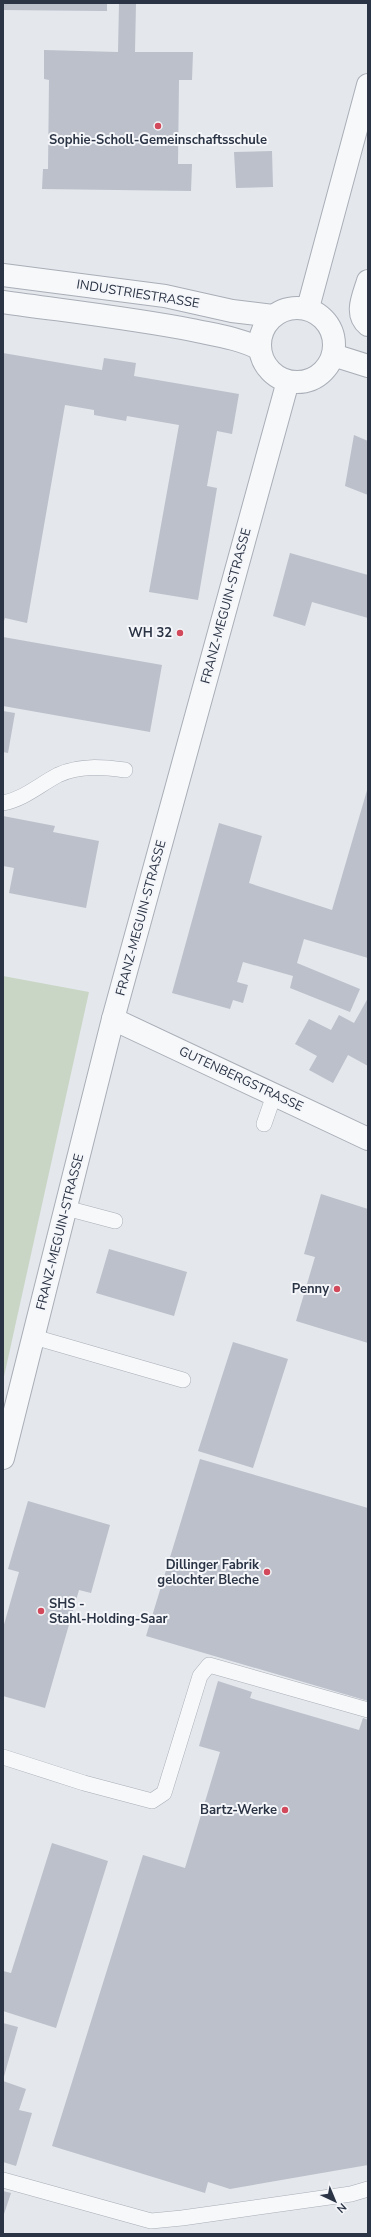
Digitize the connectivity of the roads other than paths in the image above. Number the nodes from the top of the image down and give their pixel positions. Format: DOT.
graph roads {
  1 [pos="368,85"];
  2 [pos="3,274"];
  3 [pos="368,281"];
  4 [pos="3,302"];
  5 [pos="308,308"];
  6 [pos="273,316"];
  7 [pos="368,325"];
  8 [pos="260,349"];
  9 [pos="333,355"];
  10 [pos="368,366"];
  11 [pos="288,381"];
  12 [pos="125,770"];
  13 [pos="3,802"];
  14 [pos="113,1019"];
  15 [pos="274,1094"];
  16 [pos="264,1124"];
  17 [pos="368,1139"];
  18 [pos="66,1208"];
  19 [pos="115,1221"];
  20 [pos="34,1337"];
  21 [pos="183,1380"];
  22 [pos="3,1458"];
  23 [pos="368,1710"];
  24 [pos="3,1757"];
  25 [pos="3,2180"];
  26 [pos="368,2189"];
  1 -- 5 [label="street"];
  2 -- 6 [label="street, INDUSTRIESTRASSE"];
  3 -- 7 [label="street"];
  4 -- 8 [label="street, INDUSTRIESTRASSE"];
  5 -- 6 [label="street"];
  5 -- 9 [label="street"];
  6 -- 8 [label="street"];
  8 -- 11 [label="street"];
  9 -- 10 [label="street"];
  9 -- 11 [label="street"];
  11 -- 14 [label="street, FRANZ-MEGUIN-STRASSE"];
  12 -- 13 [label="lane"];
  14 -- 15 [label="street, GUTENBERGSTRASSE"];
  14 -- 18 [label="street, FRANZ-MEGUIN-STRASSE"];
  15 -- 16 [label="lane"];
  15 -- 17 [label="street, GUTENBERGSTRASSE"];
  18 -- 19 [label="lane"];
  18 -- 20 [label="street, FRANZ-MEGUIN-STRASSE"];
  20 -- 21 [label="lane"];
  20 -- 22 [label="street, FRANZ-MEGUIN-STRASSE"];
  23 -- 24 [label="lane"];
  25 -- 26 [label="lane"];
}
